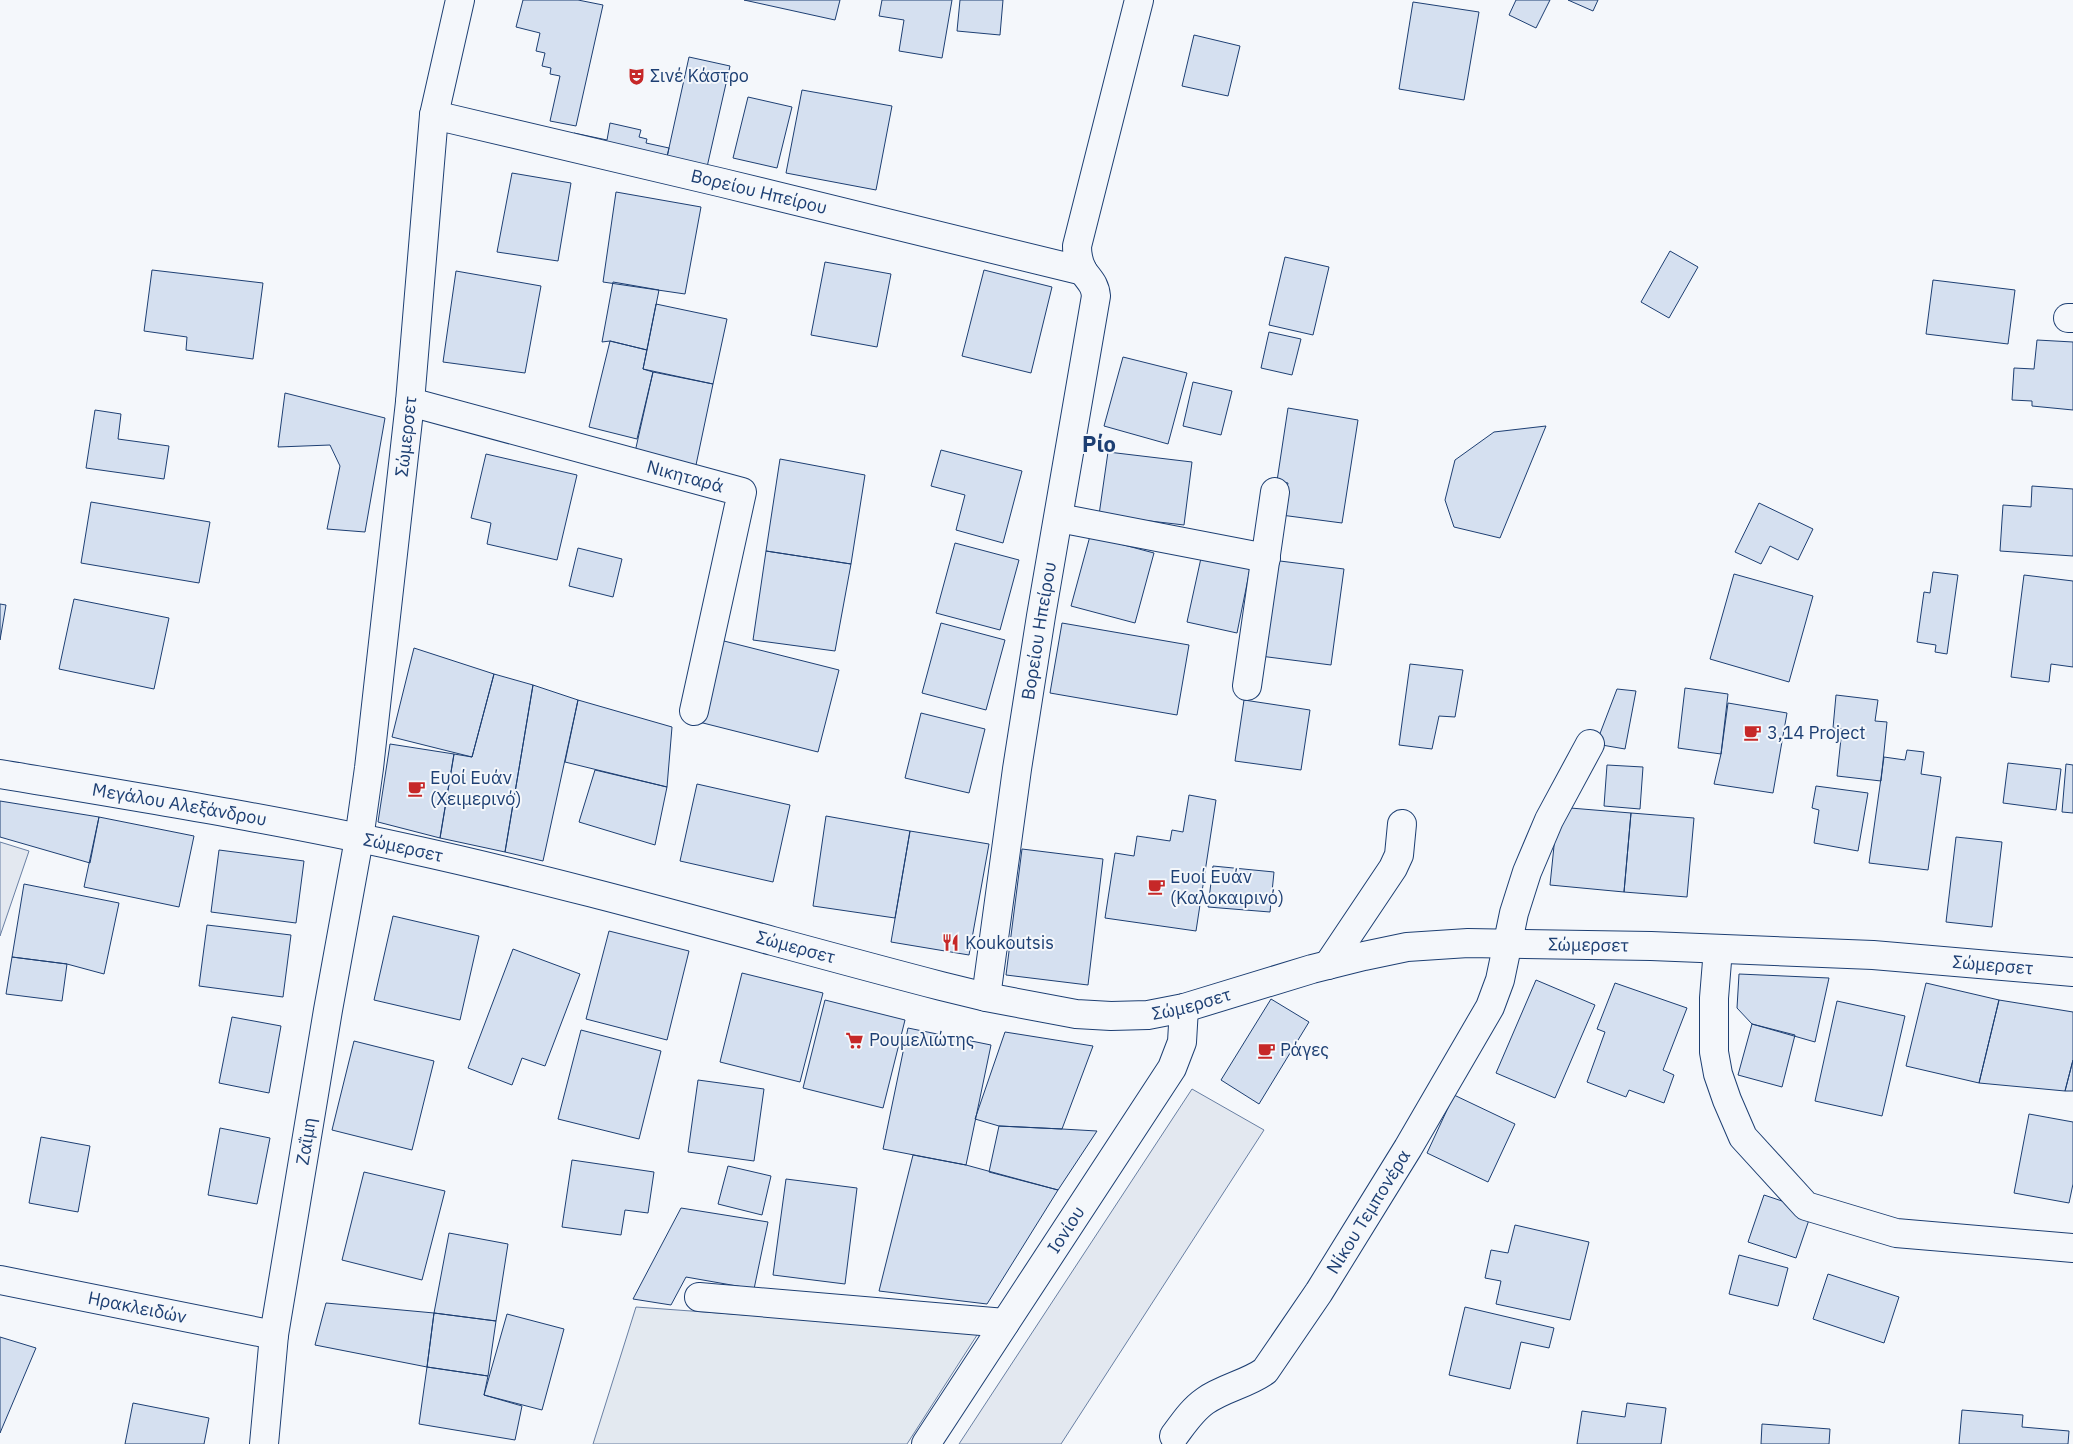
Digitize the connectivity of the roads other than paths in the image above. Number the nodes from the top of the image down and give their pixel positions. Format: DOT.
graph roads {
  1 [pos="460,0"];
  2 [pos="1139,0"];
  3 [pos="434,115"];
  4 [pos="1083,270"];
  5 [pos="410,402"];
  6 [pos="1275,492"];
  7 [pos="1059,518"];
  8 [pos="1266,558"];
  9 [pos="1247,686"];
  10 [pos="694,712"];
  11 [pos="1590,744"];
  12 [pos="0,774"];
  13 [pos="1402,824"];
  14 [pos="359,839"];
  15 [pos="1508,943"];
  16 [pos="1718,949"];
  17 [pos="1328,965"];
  18 [pos="2073,972"];
  19 [pos="986,997"];
  20 [pos="1184,1008"];
  21 [pos="2073,1248"];
  22 [pos="0,1280"];
  23 [pos="699,1297"];
  24 [pos="1005,1323"];
  25 [pos="274,1335"];
  26 [pos="1174,1436"];
  27 [pos="264,1444"];
  28 [pos="926,1444"];
  1 -- 3 [label="street, Σώμερσετ"];
  2 -- 4 [label="street, Βορείου Ηπείρου"];
  3 -- 4 [label="street, Βορείου Ηπείρου"];
  3 -- 5 [label="street, Σώμερσετ"];
  4 -- 7 [label="street, Βορείου Ηπείρου"];
  5 -- 10 [label="street, Νικηταρά"];
  5 -- 14 [label="street, Σώμερσετ"];
  6 -- 8 [label="street"];
  7 -- 8 [label="street"];
  7 -- 19 [label="street, Βορείου Ηπείρου"];
  8 -- 9 [label="street"];
  11 -- 15 [label="street, Νίκου Τεμπονέρα"];
  12 -- 14 [label="street, Μεγάλου Αλεξάνδρου"];
  13 -- 17 [label="street"];
  14 -- 19 [label="street, Σώμερσετ"];
  14 -- 25 [label="street, Ζαΐμη"];
  15 -- 16 [label="street, Σώμερσετ"];
  15 -- 17 [label="street, Σώμερσετ"];
  15 -- 26 [label="street, Νίκου Τεμπονέρα"];
  16 -- 18 [label="street, Σώμερσετ"];
  16 -- 21 [label="street"];
  17 -- 20 [label="street, Σώμερσετ"];
  19 -- 20 [label="street, Σώμερσετ"];
  20 -- 24 [label="street, Ιονίου"];
  22 -- 25 [label="street, Ηρακλειδών"];
  23 -- 24 [label="street"];
  24 -- 28 [label="street, Ιονίου"];
  25 -- 27 [label="street, Ζαΐμη"];
}
